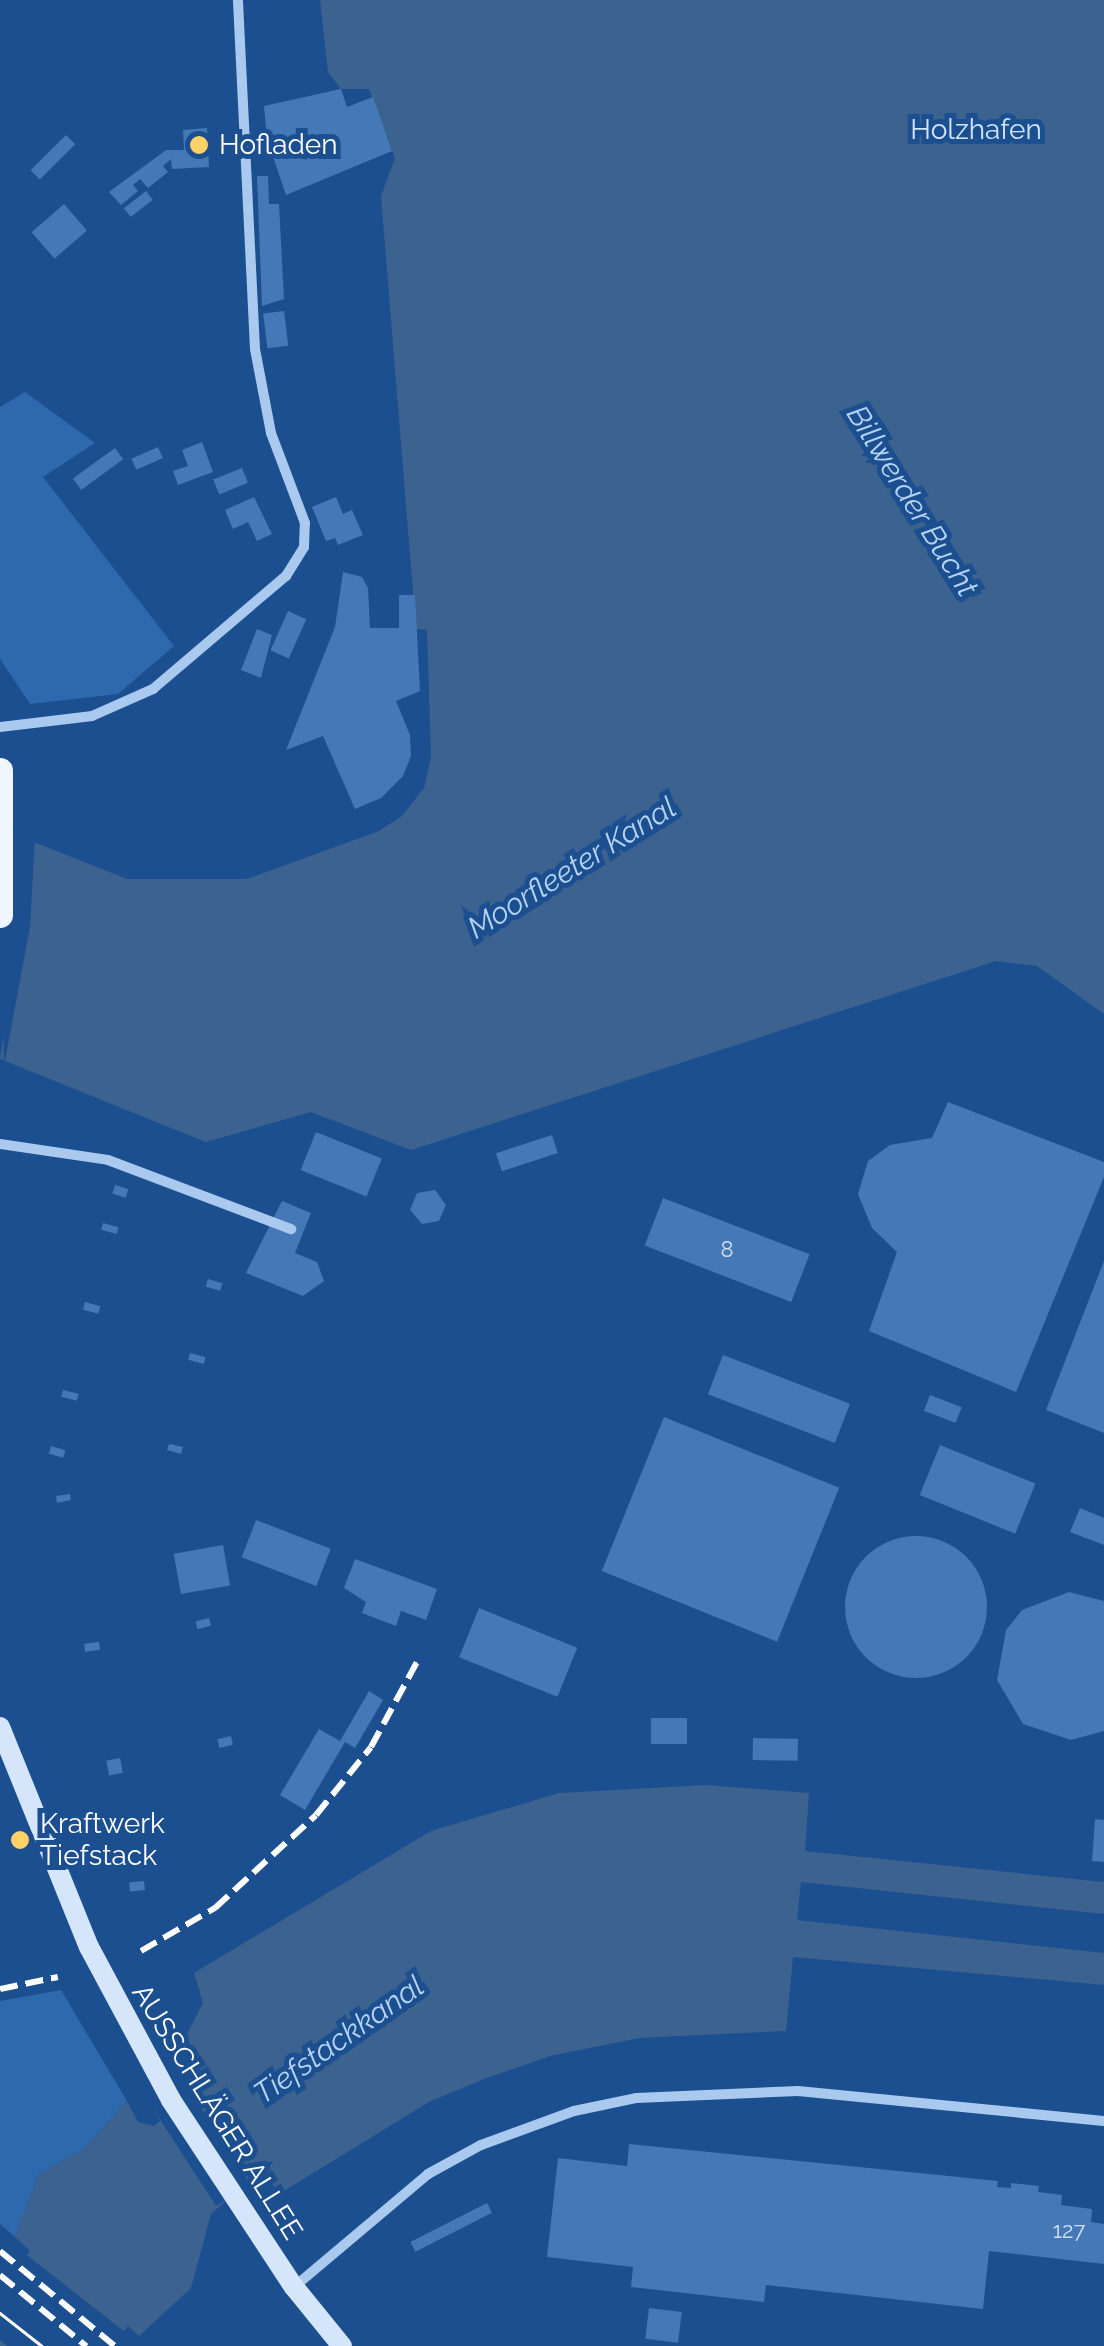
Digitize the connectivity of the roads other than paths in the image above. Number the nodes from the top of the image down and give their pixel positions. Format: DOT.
graph roads {
  1 [pos="238,0"];
  2 [pos="0,727"];
  3 [pos="0,771"];
  4 [pos="0,915"];
  5 [pos="0,1144"];
  6 [pos="291,1229"];
  7 [pos="0,1727"];
  8 [pos="1104,2121"];
  9 [pos="294,2287"];
  10 [pos="342,2346"];
  1 -- 2 [label="street"];
  3 -- 4 [label="main road"];
  5 -- 6 [label="street"];
  7 -- 9 [label="street, AUSSCHLÄGER ALLEE"];
  8 -- 9 [label="street"];
  9 -- 10 [label="street, AUSSCHLÄGER ALLEE"];
}
